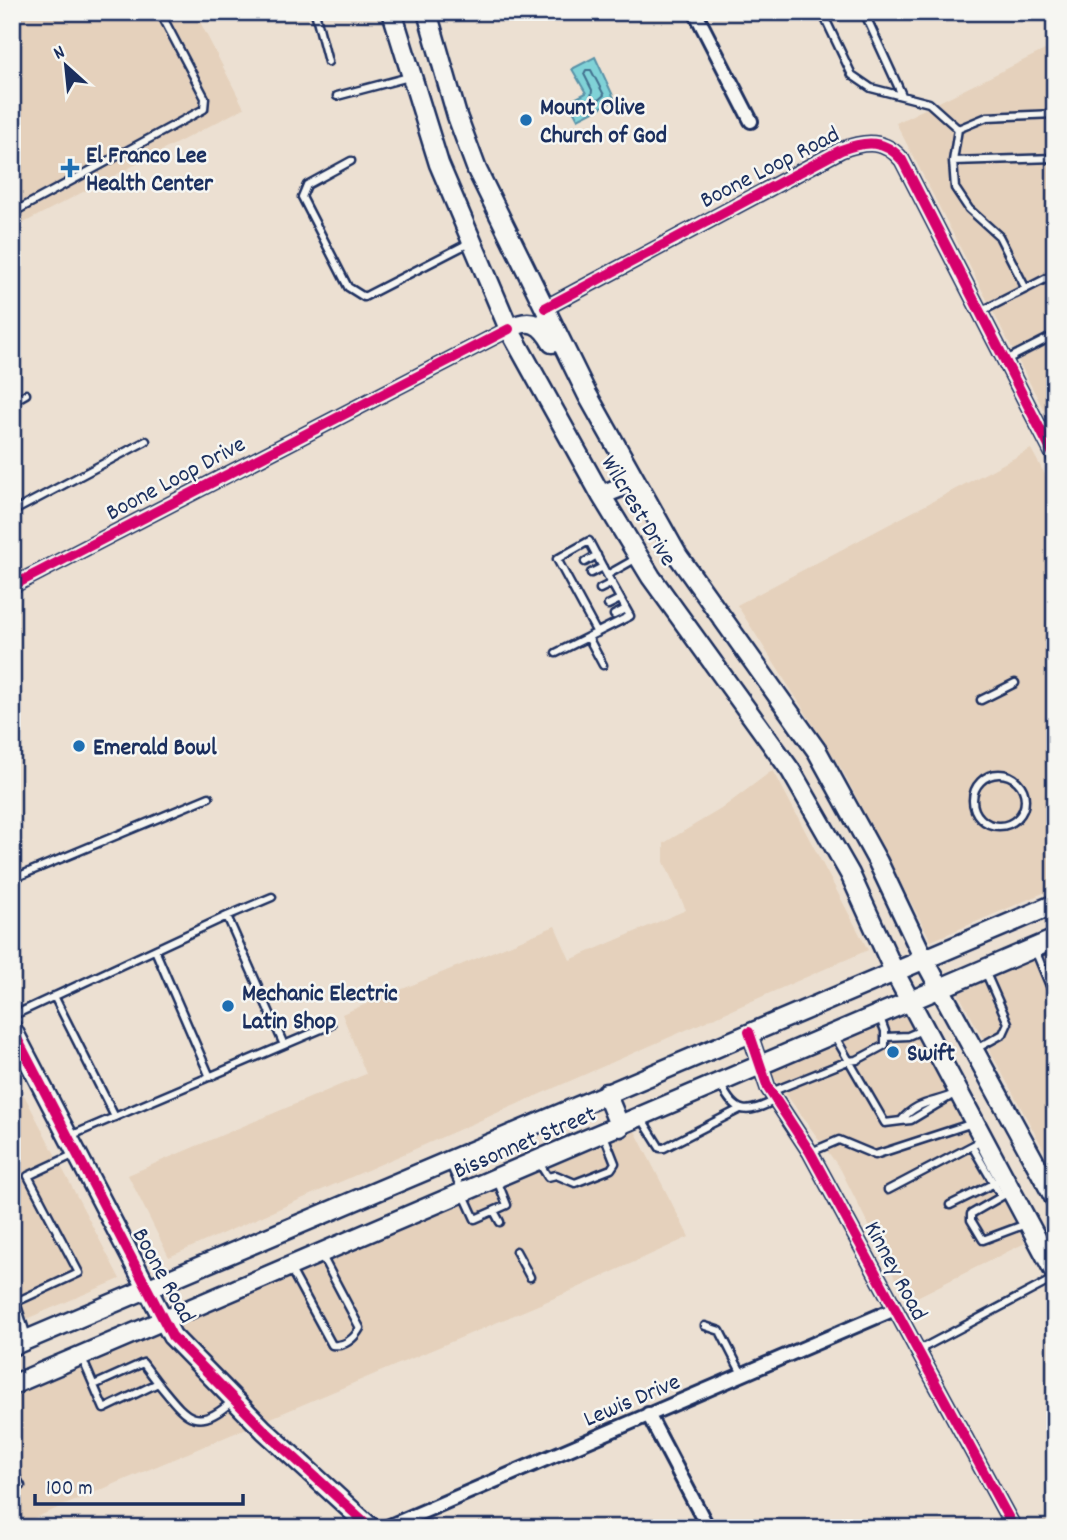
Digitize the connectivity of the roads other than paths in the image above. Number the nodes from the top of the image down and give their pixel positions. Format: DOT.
graph roads {
  1 [pos="160,12"];
  2 [pos="315,12"];
  3 [pos="392,12"];
  4 [pos="427,12"];
  5 [pos="695,12"];
  6 [pos="822,12"];
  7 [pos="864,12"];
  8 [pos="328,62"];
  9 [pos="411,76"];
  10 [pos="902,95"];
  11 [pos="337,96"];
  12 [pos="1055,114"];
  13 [pos="751,121"];
  14 [pos="958,129"];
  15 [pos="1055,158"];
  16 [pos="351,161"];
  17 [pos="953,161"];
  18 [pos="12,213"];
  19 [pos="471,242"];
  20 [pos="1055,274"];
  21 [pos="1026,289"];
  22 [pos="545,308"];
  23 [pos="981,312"];
  24 [pos="509,329"];
  25 [pos="1055,335"];
  26 [pos="1006,360"];
  27 [pos="26,394"];
  28 [pos="587,394"];
  29 [pos="12,402"];
  30 [pos="146,441"];
  31 [pos="1055,457"];
  32 [pos="634,482"];
  33 [pos="601,495"];
  34 [pos="12,512"];
  35 [pos="597,555"];
  36 [pos="639,557"];
  37 [pos="585,562"];
  38 [pos="603,567"];
  39 [pos="572,568"];
  40 [pos="564,572"];
  41 [pos="591,573"];
  42 [pos="607,575"];
  43 [pos="612,583"];
  44 [pos="12,586"];
  45 [pos="600,589"];
  46 [pos="586,596"];
  47 [pos="620,599"];
  48 [pos="579,600"];
  49 [pos="608,605"];
  50 [pos="626,609"];
  51 [pos="614,615"];
  52 [pos="601,622"];
  53 [pos="593,626"];
  54 [pos="729,627"];
  55 [pos="691,631"];
  56 [pos="597,633"];
  57 [pos="588,638"];
  58 [pos="556,653"];
  59 [pos="603,665"];
  60 [pos="1015,683"];
  61 [pos="981,700"];
  62 [pos="817,751"];
  63 [pos="791,771"];
  64 [pos="209,797"];
  65 [pos="1024,808"];
  66 [pos="12,879"];
  67 [pos="272,897"];
  68 [pos="1055,904"];
  69 [pos="228,916"];
  70 [pos="1055,939"];
  71 [pos="1034,948"];
  72 [pos="155,950"];
  73 [pos="924,959"];
  74 [pos="984,969"];
  75 [pos="894,971"];
  76 [pos="940,988"];
  77 [pos="54,996"];
  78 [pos="1055,998"];
  79 [pos="911,999"];
  80 [pos="878,1014"];
  81 [pos="12,1016"];
  82 [pos="331,1025"];
  83 [pos="12,1028"];
  84 [pos="926,1028"];
  85 [pos="749,1032"];
  86 [pos="833,1034"];
  87 [pos="886,1037"];
  88 [pos="284,1045"];
  89 [pos="974,1050"];
  90 [pos="848,1061"];
  91 [pos="759,1066"];
  92 [pos="210,1077"];
  93 [pos="720,1083"];
  94 [pos="606,1093"];
  95 [pos="955,1093"];
  96 [pos="774,1096"];
  97 [pos="740,1109"];
  98 [pos="116,1117"];
  99 [pos="641,1117"];
  100 [pos="975,1122"];
  101 [pos="612,1130"];
  102 [pos="68,1137"];
  103 [pos="978,1143"];
  104 [pos="810,1153"];
  105 [pos="76,1154"];
  106 [pos="449,1160"];
  107 [pos="538,1162"];
  108 [pos="496,1180"];
  109 [pos="1003,1187"];
  110 [pos="888,1190"];
  111 [pos="463,1194"];
  112 [pos="1055,1199"];
  113 [pos="950,1205"];
  114 [pos="494,1211"];
  115 [pos="499,1222"];
  116 [pos="1028,1223"];
  117 [pos="516,1251"];
  118 [pos="321,1255"];
  119 [pos="290,1268"];
  120 [pos="1055,1276"];
  121 [pos="530,1277"];
  122 [pos="146,1289"];
  123 [pos="895,1310"];
  124 [pos="165,1322"];
  125 [pos="705,1326"];
  126 [pos="20,1343"];
  127 [pos="917,1351"];
  128 [pos="82,1357"];
  129 [pos="742,1374"];
  130 [pos="158,1383"];
  131 [pos="12,1385"];
  132 [pos="94,1385"];
  133 [pos="234,1399"];
  134 [pos="648,1415"];
  135 [pos="12,1470"];
  136 [pos="21,1486"];
  137 [pos="371,1528"];
  138 [pos="384,1528"];
  139 [pos="708,1528"];
  140 [pos="1014,1528"];
  1 -- 18 [label="lane"];
  2 -- 8 [label="lane"];
  3 -- 9 [label="main road, Wilcrest Drive"];
  4 -- 22 [label="main road, Wilcrest Drive"];
  5 -- 13 [label="street"];
  6 -- 10 [label="lane"];
  7 -- 10 [label="lane"];
  9 -- 11 [label="lane"];
  9 -- 19 [label="main road, Wilcrest Drive"];
  10 -- 14 [label="lane"];
  12 -- 14 [label="lane"];
  14 -- 17 [label="lane"];
  15 -- 17 [label="lane"];
  16 -- 19 [label="lane"];
  17 -- 21 [label="lane"];
  19 -- 24 [label="main road, Wilcrest Drive"];
  20 -- 21 [label="lane"];
  21 -- 23 [label="lane"];
  22 -- 23 [label="street, Boone Loop Road"];
  22 -- 28 [label="main road, Wilcrest Drive"];
  23 -- 26 [label="street, Boone Loop Road"];
  24 -- 28 [label="main road"];
  24 -- 33 [label="main road, Wilcrest Drive"];
  24 -- 44 [label="street, Boone Loop Drive"];
  25 -- 26 [label="lane"];
  26 -- 31 [label="street, Boone Loop Road"];
  27 -- 29 [label="lane"];
  28 -- 32 [label="main road, Wilcrest Drive"];
  30 -- 34 [label="lane"];
  32 -- 33 [label="main road"];
  32 -- 54 [label="main road, Wilcrest Drive"];
  33 -- 36 [label="main road, Wilcrest Drive"];
  35 -- 37 [label="lane"];
  35 -- 38 [label="lane"];
  35 -- 40 [label="lane"];
  36 -- 42 [label="lane"];
  36 -- 55 [label="main road, Wilcrest Drive"];
  38 -- 41 [label="lane"];
  38 -- 42 [label="lane"];
  39 -- 40 [label="lane"];
  40 -- 48 [label="lane"];
  42 -- 43 [label="lane"];
  43 -- 45 [label="lane"];
  43 -- 47 [label="lane"];
  46 -- 48 [label="lane"];
  47 -- 49 [label="lane"];
  47 -- 50 [label="lane"];
  48 -- 53 [label="lane"];
  50 -- 51 [label="lane"];
  50 -- 56 [label="lane"];
  52 -- 53 [label="lane"];
  53 -- 56 [label="lane"];
  54 -- 55 [label="main road"];
  54 -- 62 [label="main road, Wilcrest Drive"];
  55 -- 63 [label="main road, Wilcrest Drive"];
  56 -- 57 [label="lane"];
  57 -- 58 [label="lane"];
  57 -- 59 [label="lane"];
  60 -- 61 [label="lane"];
  62 -- 63 [label="main road"];
  62 -- 73 [label="main road, Wilcrest Drive"];
  63 -- 75 [label="main road, Wilcrest Drive"];
  64 -- 66 [label="lane"];
  65 -- 65 [label="lane"];
  67 -- 69 [label="lane"];
  68 -- 73 [label="main road, Bissonnet Street"];
  69 -- 72 [label="lane"];
  69 -- 88 [label="lane"];
  70 -- 71 [label="main road, Bissonnet Street"];
  71 -- 74 [label="main road, Bissonnet Street"];
  71 -- 78 [label="lane"];
  72 -- 77 [label="lane"];
  72 -- 92 [label="lane"];
  73 -- 75 [label="main road, Bissonnet Street"];
  73 -- 76 [label="main road, Wilcrest Drive"];
  74 -- 76 [label="main road, Bissonnet Street"];
  74 -- 89 [label="lane"];
  75 -- 79 [label="main road, Wilcrest Drive"];
  75 -- 85 [label="main road, Bissonnet Street"];
  76 -- 79 [label="main road, Bissonnet Street"];
  76 -- 89 [label="main road, Wilcrest Drive"];
  77 -- 81 [label="lane"];
  77 -- 98 [label="lane"];
  79 -- 80 [label="main road, Bissonnet Street"];
  79 -- 84 [label="main road, Wilcrest Drive"];
  80 -- 86 [label="main road, Bissonnet Street"];
  80 -- 87 [label="lane"];
  82 -- 88 [label="lane"];
  83 -- 102 [label="main road, Boone Road"];
  84 -- 87 [label="lane"];
  84 -- 95 [label="main road, Wilcrest Drive"];
  85 -- 91 [label="street, Kinney Road"];
  85 -- 94 [label="main road, Bissonnet Street"];
  86 -- 90 [label="lane"];
  86 -- 91 [label="main road, Bissonnet Street"];
  87 -- 90 [label="lane"];
  88 -- 92 [label="lane"];
  89 -- 112 [label="main road, Wilcrest Drive"];
  90 -- 95 [label="lane"];
  90 -- 96 [label="lane"];
  91 -- 93 [label="main road, Bissonnet Street"];
  91 -- 96 [label="street, Kinney Road"];
  92 -- 98 [label="lane"];
  93 -- 97 [label="lane"];
  93 -- 99 [label="main road, Bissonnet Street"];
  94 -- 101 [label="main road"];
  94 -- 106 [label="main road, Bissonnet Street"];
  95 -- 100 [label="main road, Wilcrest Drive"];
  96 -- 97 [label="lane"];
  96 -- 104 [label="street, Kinney Road"];
  97 -- 99 [label="lane"];
  98 -- 102 [label="lane"];
  99 -- 101 [label="main road, Bissonnet Street"];
  100 -- 103 [label="main road, Wilcrest Drive"];
  100 -- 104 [label="lane"];
  101 -- 107 [label="main road, Bissonnet Street"];
  101 -- 107 [label="lane"];
  102 -- 105 [label="main road, Boone Road"];
  103 -- 109 [label="main road, Wilcrest Drive"];
  103 -- 110 [label="lane"];
  104 -- 123 [label="street, Kinney Road"];
  105 -- 122 [label="main road, Boone Road"];
  105 -- 126 [label="lane"];
  106 -- 111 [label="lane"];
  106 -- 122 [label="main road, Bissonnet Street"];
  107 -- 108 [label="main road, Bissonnet Street"];
  108 -- 111 [label="main road, Bissonnet Street"];
  108 -- 114 [label="lane"];
  109 -- 113 [label="lane"];
  109 -- 116 [label="main road, Wilcrest Drive"];
  109 -- 116 [label="lane"];
  111 -- 114 [label="lane"];
  111 -- 118 [label="main road, Bissonnet Street"];
  114 -- 115 [label="lane"];
  116 -- 120 [label="main road, Wilcrest Drive"];
  117 -- 121 [label="lane"];
  118 -- 119 [label="main road, Bissonnet Street"];
  118 -- 119 [label="lane"];
  119 -- 124 [label="main road, Bissonnet Street"];
  120 -- 127 [label="lane"];
  122 -- 124 [label="main road, Boone Road"];
  122 -- 126 [label="main road, Bissonnet Street"];
  123 -- 127 [label="street, Kinney Road"];
  123 -- 129 [label="street, Lewis Drive"];
  124 -- 128 [label="main road, Bissonnet Street"];
  124 -- 133 [label="main road, Boone Road"];
  125 -- 129 [label="lane"];
  127 -- 140 [label="street, Kinney Road"];
  128 -- 131 [label="main road, Bissonnet Street"];
  128 -- 132 [label="lane"];
  129 -- 134 [label="street, Lewis Drive"];
  130 -- 132 [label="lane"];
  130 -- 132 [label="lane"];
  130 -- 133 [label="lane"];
  133 -- 137 [label="main road, Boone Road"];
  134 -- 138 [label="street, Lewis Drive"];
  134 -- 139 [label="street"];
  135 -- 136 [label="lane"];
}
